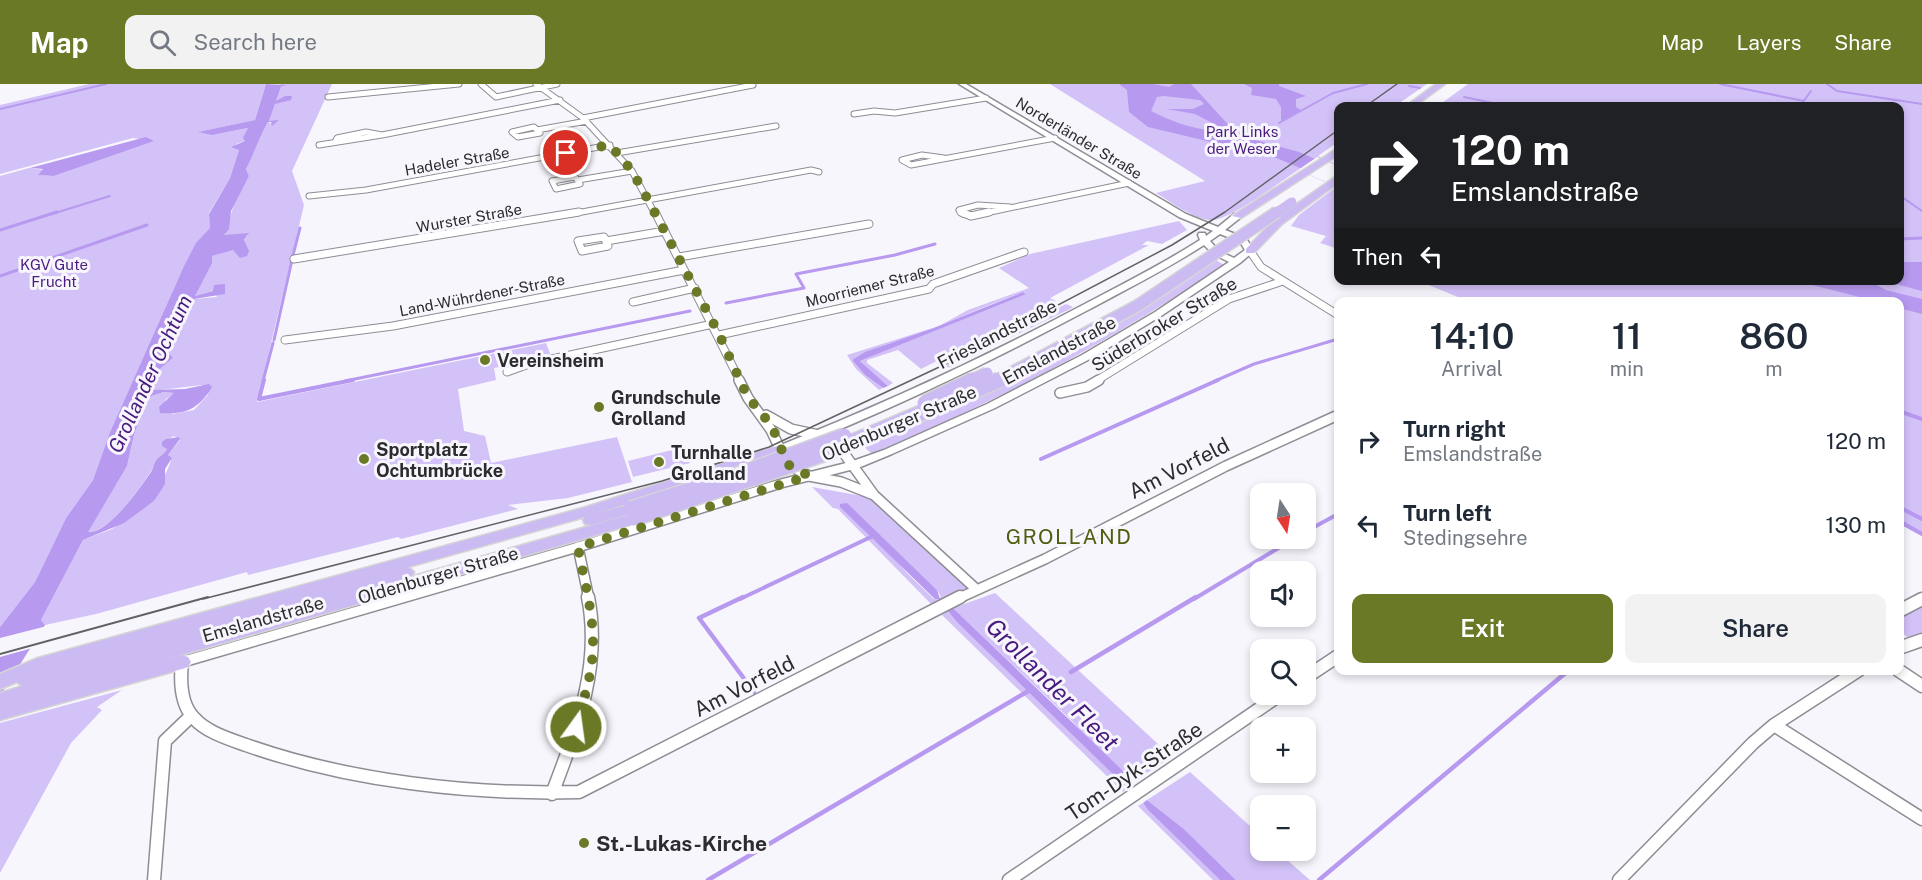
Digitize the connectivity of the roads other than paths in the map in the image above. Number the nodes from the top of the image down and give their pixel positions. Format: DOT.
graph roads {
  1 [pos="459,84"];
  2 [pos="481,84"];
  3 [pos="557,84"];
  4 [pos="962,84"];
  5 [pos="1441,84"];
  6 [pos="1454,84"];
  7 [pos="753,85"];
  8 [pos="539,86"];
  9 [pos="328,97"];
  10 [pos="986,98"];
  11 [pos="560,100"];
  12 [pos="1416,102"];
  13 [pos="1429,102"];
  14 [pos="895,113"];
  15 [pos="585,119"];
  16 [pos="776,126"];
  17 [pos="537,130"];
  18 [pos="1055,138"];
  19 [pos="319,145"];
  20 [pos="610,145"];
  21 [pos="617,153"];
  22 [pos="944,158"];
  23 [pos="1333,162"];
  24 [pos="632,171"];
  25 [pos="819,172"];
  26 [pos="1321,178"];
  27 [pos="578,180"];
  28 [pos="1129,183"];
  29 [pos="309,196"];
  30 [pos="648,200"];
  31 [pos="1010,207"];
  32 [pos="1182,215"];
  33 [pos="1237,216"];
  34 [pos="869,224"];
  35 [pos="1205,224"];
  36 [pos="665,231"];
  37 [pos="1220,231"];
  38 [pos="1204,240"];
  39 [pos="606,241"];
  40 [pos="1250,250"];
  41 [pos="1024,252"];
  42 [pos="679,257"];
  43 [pos="294,259"];
  44 [pos="1237,261"];
  45 [pos="1261,267"];
  46 [pos="684,270"];
  47 [pos="1283,280"];
  48 [pos="695,288"];
  49 [pos="633,302"];
  50 [pos="1334,312"];
  51 [pos="713,324"];
  52 [pos="719,334"];
  53 [pos="285,340"];
  54 [pos="507,372"];
  55 [pos="1060,393"];
  56 [pos="762,413"];
  57 [pos="1334,418"];
  58 [pos="819,434"];
  59 [pos="780,449"];
  60 [pos="854,465"];
  61 [pos="809,476"];
  62 [pos="874,495"];
  63 [pos="578,547"];
  64 [pos="976,589"];
  65 [pos="1922,598"];
  66 [pos="1904,608"];
  67 [pos="1922,640"];
  68 [pos="1904,642"];
  69 [pos="1334,660"];
  70 [pos="182,662"];
  71 [pos="1316,671"];
  72 [pos="1904,674"];
  73 [pos="1851,675"];
  74 [pos="1922,686"];
  75 [pos="5,691"];
  76 [pos="1265,705"];
  77 [pos="191,716"];
  78 [pos="1774,725"];
  79 [pos="552,794"];
  80 [pos="1922,819"];
  81 [pos="154,880"];
  82 [pos="1009,880"];
  83 [pos="1619,880"];
  1 -- 9 [label="street"];
  2 -- 8 [label="street"];
  3 -- 8 [label="street"];
  4 -- 10 [label="street, Norderländer Straße"];
  5 -- 12 [label="highway"];
  6 -- 13 [label="highway"];
  7 -- 15 [label="street"];
  8 -- 11 [label="street"];
  10 -- 14 [label="street"];
  10 -- 18 [label="street, Norderländer Straße"];
  11 -- 15 [label="street"];
  11 -- 19 [label="street"];
  14 -- 14 [label="street"];
  15 -- 17 [label="street"];
  15 -- 20 [label="street"];
  16 -- 21 [label="street"];
  18 -- 22 [label="street"];
  18 -- 28 [label="street, Norderländer Straße"];
  20 -- 21 [label="street"];
  20 -- 29 [label="street, Hadeler Straße"];
  21 -- 24 [label="street"];
  22 -- 22 [label="street"];
  23 -- 26 [label="highway, Oldenburger Straße"];
  23 -- 26 [label="highway"];
  24 -- 27 [label="street"];
  24 -- 30 [label="street"];
  25 -- 30 [label="street, Wurster Straße"];
  26 -- 33 [label="highway"];
  26 -- 40 [label="highway"];
  26 -- 75 [label="highway, Oldenburger Straße, bridge"];
  28 -- 31 [label="street"];
  28 -- 32 [label="street, Norderländer Straße"];
  30 -- 36 [label="street"];
  30 -- 43 [label="street, Wurster Straße"];
  31 -- 31 [label="street"];
  32 -- 35 [label="street, Norderländer Straße"];
  32 -- 38 [label="street, Norderländer Straße"];
  33 -- 35 [label="street"];
  33 -- 37 [label="street, Frieslandstraße"];
  34 -- 42 [label="street"];
  35 -- 37 [label="street, Norderländer Straße"];
  36 -- 39 [label="street"];
  36 -- 42 [label="street"];
  37 -- 38 [label="street, Frieslandstraße"];
  37 -- 40 [label="street, Norderländer Straße"];
  38 -- 44 [label="street, Norderländer Straße"];
  38 -- 58 [label="street, Frieslandstraße"];
  40 -- 44 [label="street, Emslandstraße"];
  40 -- 45 [label="street"];
  41 -- 52 [label="street, Moorriemer Straße"];
  42 -- 46 [label="street"];
  44 -- 45 [label="street"];
  44 -- 60 [label="street, Emslandstraße"];
  45 -- 47 [label="street"];
  46 -- 48 [label="street"];
  46 -- 53 [label="street, Land-Wührdener-Straße"];
  47 -- 50 [label="street"];
  47 -- 55 [label="street, Süderbroker Straße"];
  48 -- 49 [label="street"];
  48 -- 51 [label="street"];
  51 -- 52 [label="street"];
  51 -- 54 [label="street"];
  52 -- 56 [label="street"];
  56 -- 58 [label="street"];
  56 -- 59 [label="street"];
  57 -- 64 [label="street, Am Vorfeld"];
  58 -- 59 [label="street, Frieslandstraße"];
  58 -- 60 [label="street"];
  59 -- 61 [label="street"];
  59 -- 75 [label="highway"];
  60 -- 61 [label="street, Emslandstraße"];
  60 -- 62 [label="street"];
  61 -- 62 [label="street"];
  61 -- 63 [label="street, Emslandstraße"];
  62 -- 64 [label="street"];
  63 -- 70 [label="street, Emslandstraße"];
  63 -- 79 [label="street"];
  64 -- 79 [label="street, Am Vorfeld"];
  65 -- 66 [label="street"];
  67 -- 68 [label="street"];
  69 -- 71 [label="street"];
  70 -- 75 [label="highway"];
  70 -- 77 [label="street"];
  72 -- 74 [label="street"];
  73 -- 78 [label="street"];
  76 -- 82 [label="street, Tom-Dyk-Straße"];
  77 -- 79 [label="street, Am Vorfeld"];
  77 -- 81 [label="street"];
  78 -- 80 [label="street"];
  78 -- 83 [label="street"];
}
